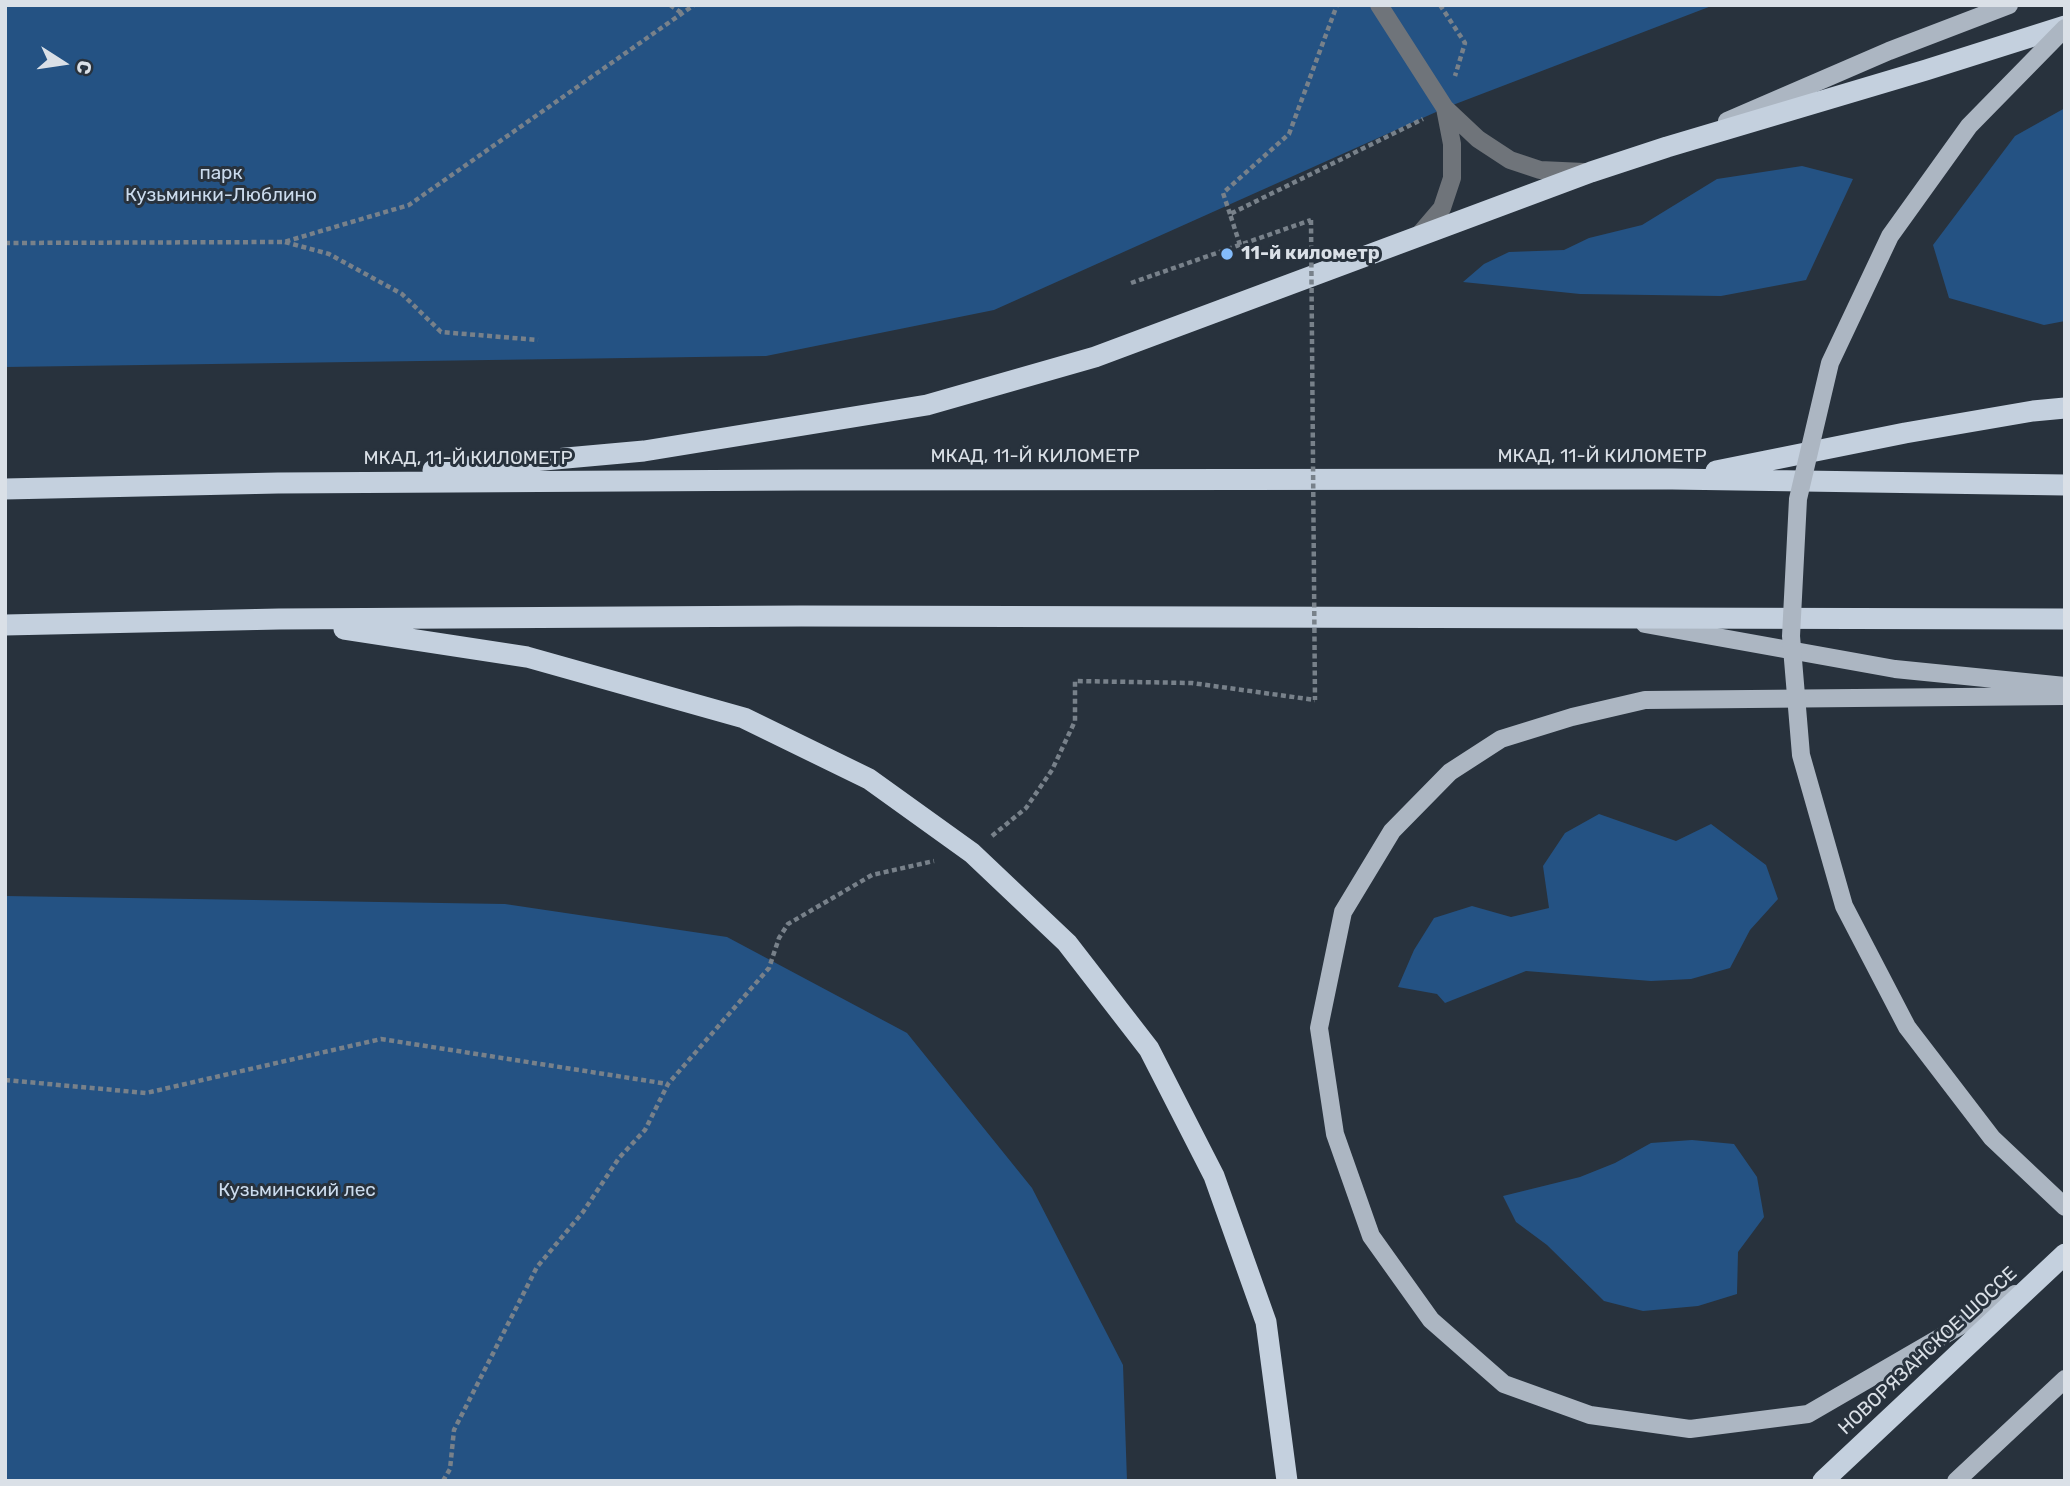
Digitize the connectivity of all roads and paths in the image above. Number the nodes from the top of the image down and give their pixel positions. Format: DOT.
graph roads {
  1 [pos="670,5"];
  2 [pos="694,5"];
  3 [pos="1337,5"];
  4 [pos="1378,5"];
  5 [pos="1440,5"];
  6 [pos="2009,5"];
  7 [pos="683,14"];
  8 [pos="2065,27"];
  9 [pos="1445,108"];
  10 [pos="1667,147"];
  11 [pos="1591,172"];
  12 [pos="1230,214"];
  13 [pos="1417,237"];
  14 [pos="284,242"];
  15 [pos="5,243"];
  16 [pos="1240,245"];
  17 [pos="1131,283"];
  18 [pos="538,340"];
  19 [pos="2065,408"];
  20 [pos="1672,479"];
  21 [pos="278,483"];
  22 [pos="2065,485"];
  23 [pos="5,489"];
  24 [pos="279,619"];
  25 [pos="1614,619"];
  26 [pos="2065,619"];
  27 [pos="5,625"];
  28 [pos="2065,686"];
  29 [pos="2065,696"];
  30 [pos="972,853"];
  31 [pos="5,1080"];
  32 [pos="668,1084"];
  33 [pos="2065,1207"];
  34 [pos="2065,1254"];
  35 [pos="2036,1281"];
  36 [pos="2065,1380"];
  37 [pos="443,1481"];
  38 [pos="1287,1481"];
  39 [pos="1823,1481"];
  40 [pos="1956,1481"];
  1 -- 7 [label="path"];
  2 -- 7 [label="path"];
  3 -- 12 [label="path"];
  4 -- 9 [label="lane"];
  5 -- 9 [label="path"];
  6 -- 10 [label="main road"];
  7 -- 14 [label="path"];
  8 -- 10 [label="highway"];
  8 -- 33 [label="main road, bridge"];
  9 -- 11 [label="lane"];
  9 -- 12 [label="path"];
  9 -- 13 [label="lane"];
  10 -- 11 [label="highway"];
  11 -- 13 [label="highway"];
  12 -- 16 [label="path"];
  13 -- 21 [label="highway"];
  14 -- 15 [label="path"];
  14 -- 18 [label="path"];
  16 -- 17 [label="path"];
  16 -- 30 [label="path, bridge"];
  19 -- 20 [label="highway"];
  20 -- 21 [label="highway, МКАД, 11-Й КИЛОМЕТР"];
  20 -- 22 [label="highway, МКАД, 11-Й КИЛОМЕТР"];
  21 -- 23 [label="highway, МКАД, 11-Й КИЛОМЕТР"];
  24 -- 25 [label="highway"];
  24 -- 27 [label="highway"];
  24 -- 30 [label="highway"];
  25 -- 26 [label="highway"];
  25 -- 28 [label="main road"];
  29 -- 35 [label="main road"];
  30 -- 32 [label="path"];
  30 -- 38 [label="highway"];
  31 -- 32 [label="path"];
  32 -- 37 [label="path"];
  34 -- 35 [label="highway, НОВОРЯЗАНСКОЕ ШОССЕ"];
  35 -- 39 [label="highway, НОВОРЯЗАНСКОЕ ШОССЕ"];
  36 -- 40 [label="main road"];
}
